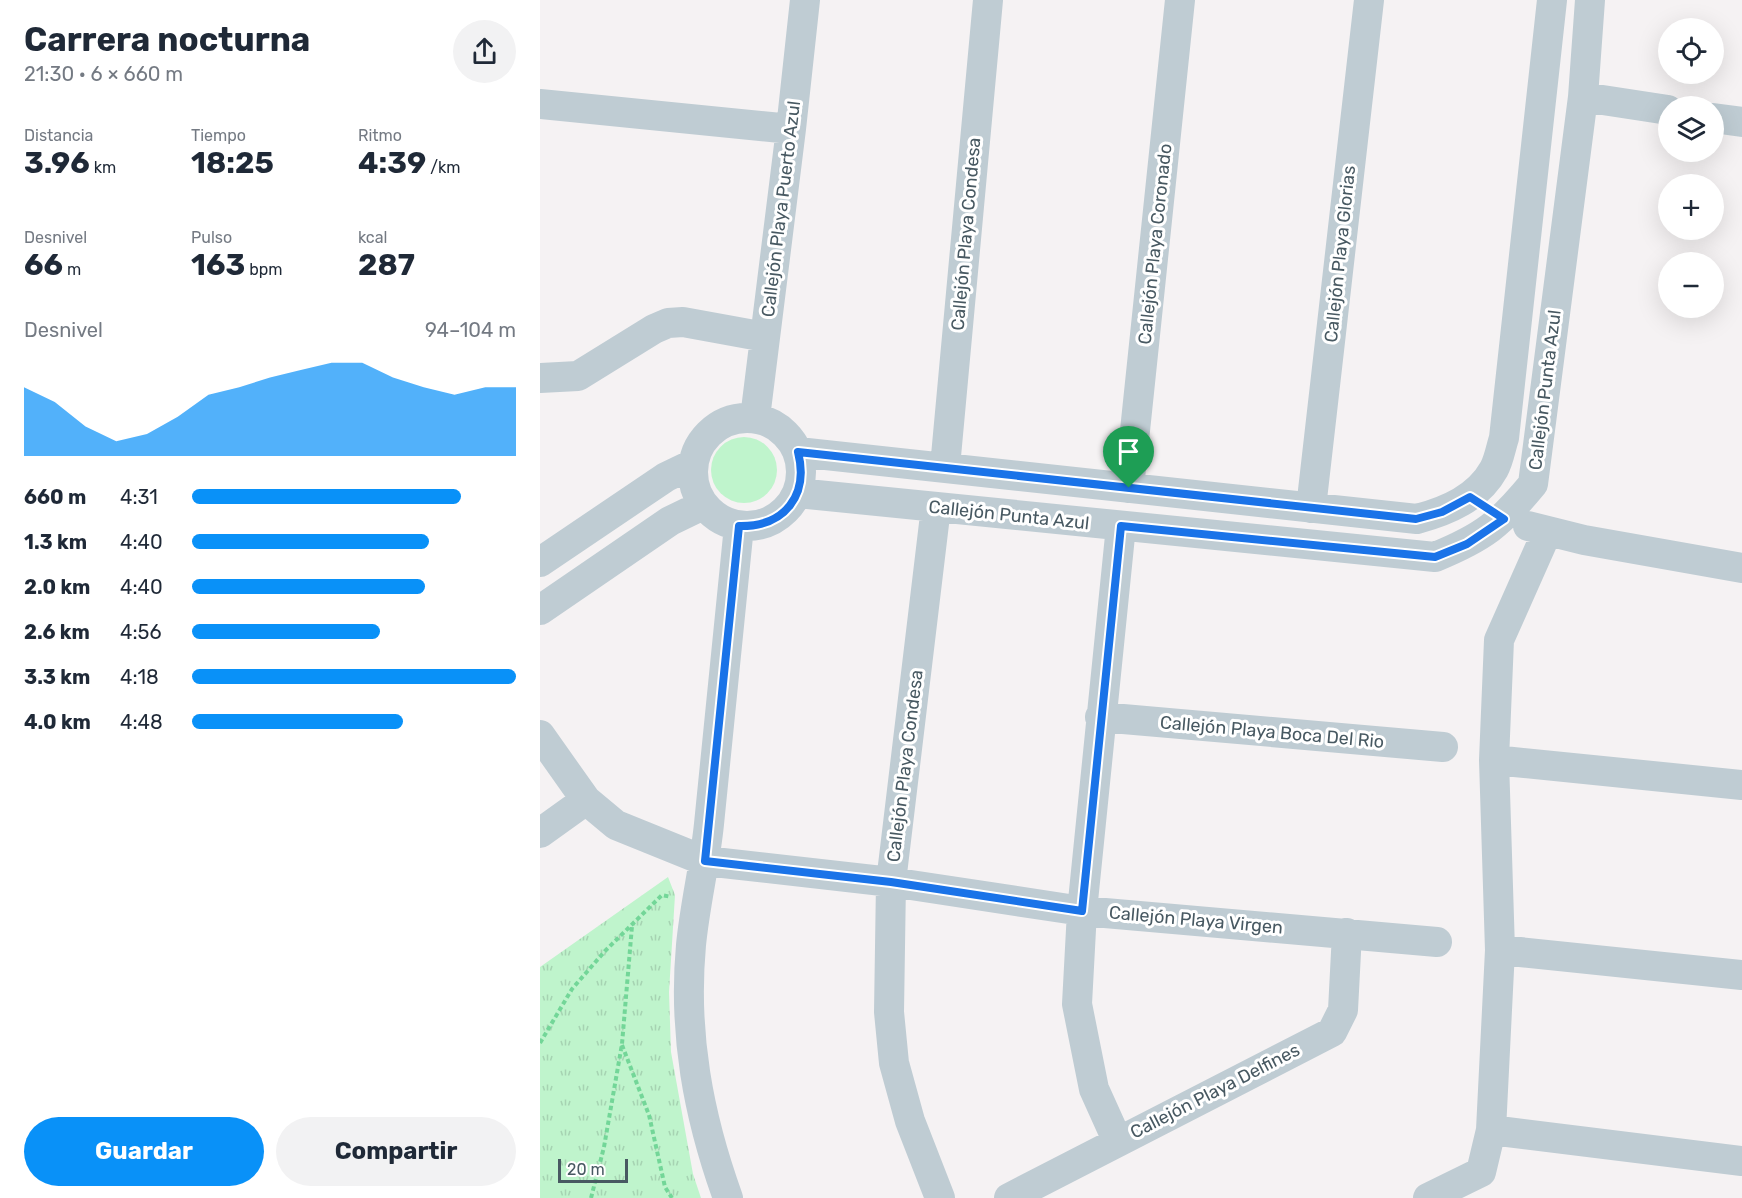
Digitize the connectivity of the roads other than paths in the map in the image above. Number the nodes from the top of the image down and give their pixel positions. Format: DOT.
graph roads {
  1 [pos="805,0"];
  2 [pos="988,0"];
  3 [pos="1180,0"];
  4 [pos="1369,0"];
  5 [pos="1552,0"];
  6 [pos="1590,0"];
  7 [pos="1583,97"];
  8 [pos="540,104"];
  9 [pos="1658,108"];
  10 [pos="1724,120"];
  11 [pos="1742,122"];
  12 [pos="791,129"];
  13 [pos="765,337"];
  14 [pos="540,378"];
  15 [pos="755,418"];
  16 [pos="798,452"];
  17 [pos="693,464"];
  18 [pos="945,468"];
  19 [pos="1129,488"];
  20 [pos="797,494"];
  21 [pos="1470,497"];
  22 [pos="703,505"];
  23 [pos="936,507"];
  24 [pos="1311,507"];
  25 [pos="1504,519"];
  26 [pos="739,526"];
  27 [pos="1121,526"];
  28 [pos="1547,532"];
  29 [pos="540,562"];
  30 [pos="1742,568"];
  31 [pos="540,610"];
  32 [pos="1100,717"];
  33 [pos="540,735"];
  34 [pos="1443,747"];
  35 [pos="1494,760"];
  36 [pos="1742,785"];
  37 [pos="586,800"];
  38 [pos="540,833"];
  39 [pos="705,861"];
  40 [pos="891,882"];
  41 [pos="1082,911"];
  42 [pos="1347,933"];
  43 [pos="1437,942"];
  44 [pos="1500,950"];
  45 [pos="1742,975"];
  46 [pos="1491,1130"];
  47 [pos="1118,1140"];
  48 [pos="1742,1161"];
  49 [pos="1482,1185"];
  50 [pos="728,1198"];
  51 [pos="940,1198"];
  52 [pos="1009,1198"];
  53 [pos="1428,1198"];
  1 -- 12 [label="street, Callejón Playa Puerto Azul"];
  2 -- 18 [label="street, Callejón Playa Condesa"];
  3 -- 19 [label="street, Callejón Playa Coronado"];
  4 -- 24 [label="street, Callejón Playa Glorias"];
  5 -- 21 [label="street, Callejón Punta Azul"];
  6 -- 7 [label="street, Callejón Punta Azul"];
  7 -- 9 [label="street"];
  7 -- 25 [label="street, Callejón Punta Azul"];
  8 -- 12 [label="street"];
  10 -- 11 [label="street"];
  12 -- 13 [label="street, Callejón Playa Puerto Azul"];
  13 -- 14 [label="street"];
  13 -- 15 [label="street, Callejón Playa Puerto Azul"];
  15 -- 16 [label="street"];
  15 -- 17 [label="street"];
  16 -- 18 [label="street, Callejón Punta Azul"];
  16 -- 20 [label="street"];
  17 -- 22 [label="street"];
  17 -- 29 [label="street"];
  18 -- 19 [label="street, Callejón Punta Azul"];
  19 -- 24 [label="street, Callejón Punta Azul"];
  20 -- 23 [label="street, Callejón Punta Azul"];
  20 -- 26 [label="street"];
  21 -- 24 [label="street, Callejón Punta Azul"];
  21 -- 25 [label="street"];
  22 -- 26 [label="street"];
  22 -- 31 [label="street"];
  23 -- 27 [label="street, Callejón Punta Azul"];
  23 -- 40 [label="street, Callejón Playa Condesa"];
  25 -- 27 [label="street, Callejón Punta Azul"];
  25 -- 28 [label="street"];
  26 -- 39 [label="street"];
  27 -- 32 [label="street"];
  28 -- 30 [label="street"];
  28 -- 35 [label="street"];
  32 -- 34 [label="street, Callejón Playa Boca Del Rio"];
  32 -- 41 [label="street"];
  33 -- 37 [label="street, Callejón Playa Virgen"];
  35 -- 36 [label="street"];
  35 -- 44 [label="street"];
  37 -- 38 [label="street"];
  37 -- 39 [label="street, Callejón Playa Virgen"];
  39 -- 40 [label="street, Callejón Playa Virgen"];
  39 -- 50 [label="street"];
  40 -- 41 [label="street, Callejón Playa Virgen"];
  40 -- 51 [label="street, Callejón Playa Condesa"];
  41 -- 42 [label="street, Callejón Playa Virgen"];
  41 -- 47 [label="street"];
  42 -- 43 [label="street, Callejón Playa Virgen"];
  42 -- 47 [label="street, Callejón Playa Delfines"];
  44 -- 45 [label="street"];
  44 -- 46 [label="street"];
  46 -- 48 [label="street"];
  46 -- 49 [label="street"];
  47 -- 52 [label="street, Callejón Playa Delfines"];
  49 -- 53 [label="street"];
}
